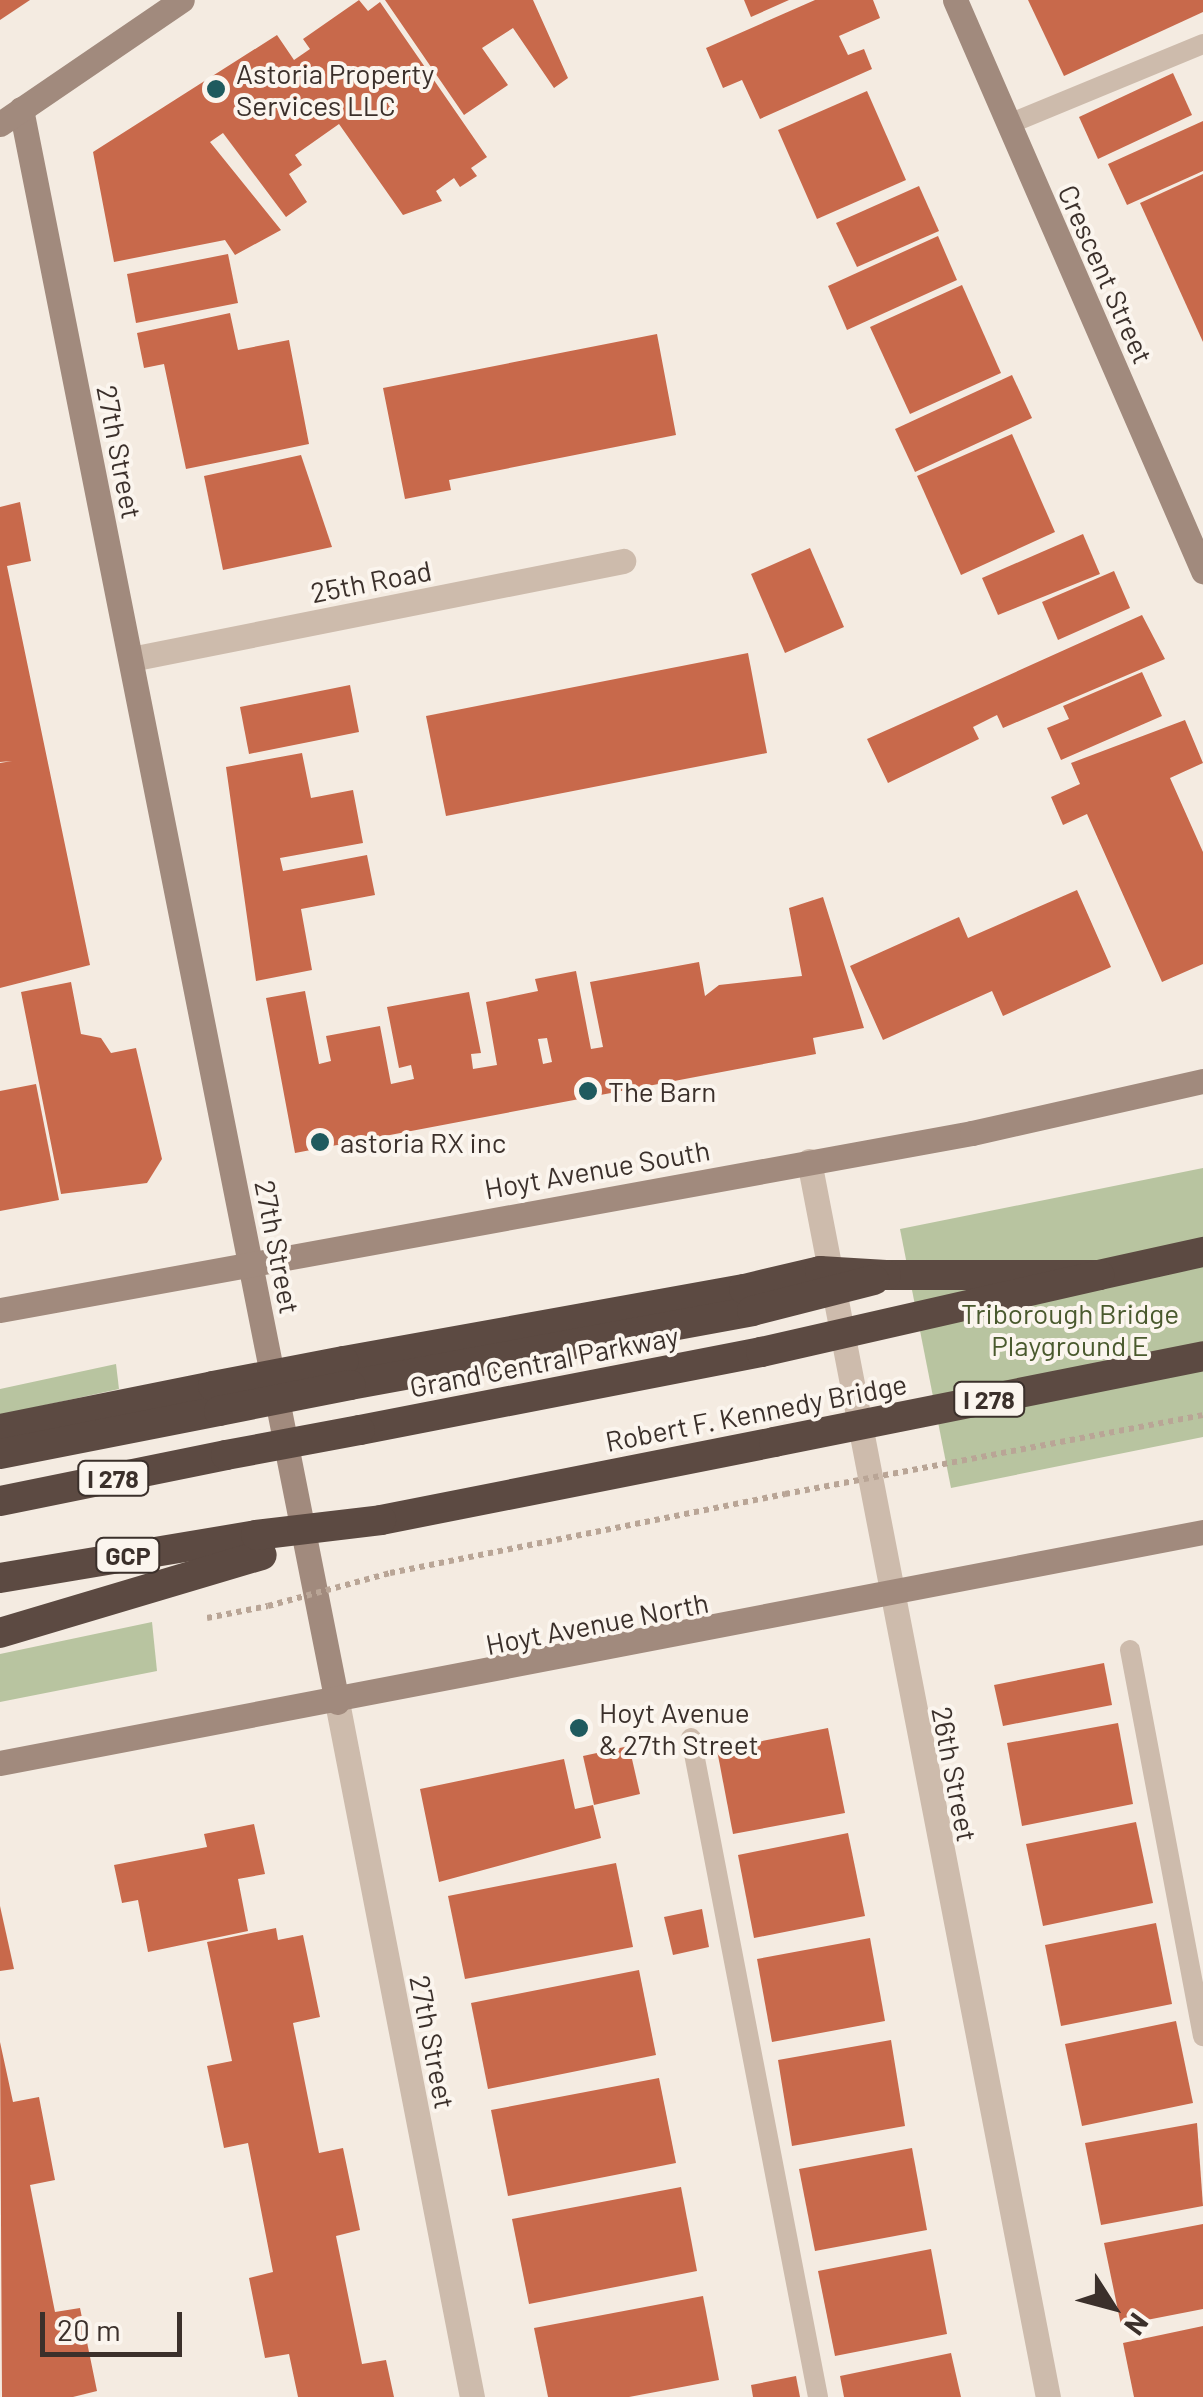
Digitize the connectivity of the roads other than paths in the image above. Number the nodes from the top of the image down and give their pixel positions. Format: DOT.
graph roads {
  1 [pos="182,0"];
  2 [pos="955,0"];
  3 [pos="1203,44"];
  4 [pos="11,116"];
  5 [pos="1008,124"];
  6 [pos="623,561"];
  7 [pos="1203,571"];
  8 [pos="131,659"];
  9 [pos="1203,1081"];
  10 [pos="809,1162"];
  11 [pos="1203,1252"];
  12 [pos="250,1264"];
  13 [pos="1099,1275"];
  14 [pos="0,1310"];
  15 [pos="1203,1356"];
  16 [pos="216,1398"];
  17 [pos="0,1428"];
  18 [pos="0,1454"];
  19 [pos="0,1501"];
  20 [pos="380,1520"];
  21 [pos="1203,1532"];
  22 [pos="259,1545"];
  23 [pos="0,1578"];
  24 [pos="889,1594"];
  25 [pos="0,1633"];
  26 [pos="1130,1650"];
  27 [pos="337,1702"];
  28 [pos="690,1738"];
  29 [pos="0,1763"];
  30 [pos="1203,2036"];
  31 [pos="472,2397"];
  32 [pos="818,2397"];
  33 [pos="1048,2397"];
  1 -- 4 [label="main road"];
  2 -- 5 [label="main road, Crescent Street"];
  3 -- 5 [label="lane"];
  4 -- 8 [label="main road, 27th Street"];
  5 -- 7 [label="main road, Crescent Street"];
  6 -- 8 [label="street, 25th Road"];
  8 -- 12 [label="main road, 27th Street"];
  9 -- 10 [label="main road, Hoyt Avenue South"];
  10 -- 12 [label="main road, Hoyt Avenue South"];
  10 -- 24 [label="street, 26th Street"];
  11 -- 13 [label="highway, I 278"];
  12 -- 14 [label="main road, Hoyt Avenue South"];
  12 -- 27 [label="main road, 27th Street"];
  13 -- 16 [label="highway, bridge"];
  13 -- 19 [label="highway, Grand Central Parkway / I 278, bridge"];
  15 -- 20 [label="highway, Robert F. Kennedy Bridge / I 278, bridge"];
  16 -- 17 [label="highway"];
  16 -- 18 [label="highway"];
  20 -- 22 [label="highway, GCP, bridge"];
  21 -- 24 [label="main road, Hoyt Avenue North"];
  22 -- 23 [label="highway, GCP"];
  22 -- 25 [label="highway"];
  24 -- 27 [label="main road, Hoyt Avenue North"];
  24 -- 33 [label="street, 26th Street"];
  26 -- 30 [label="lane"];
  27 -- 29 [label="main road, Hoyt Avenue North"];
  27 -- 31 [label="street, 27th Street"];
  28 -- 32 [label="lane"];
}
